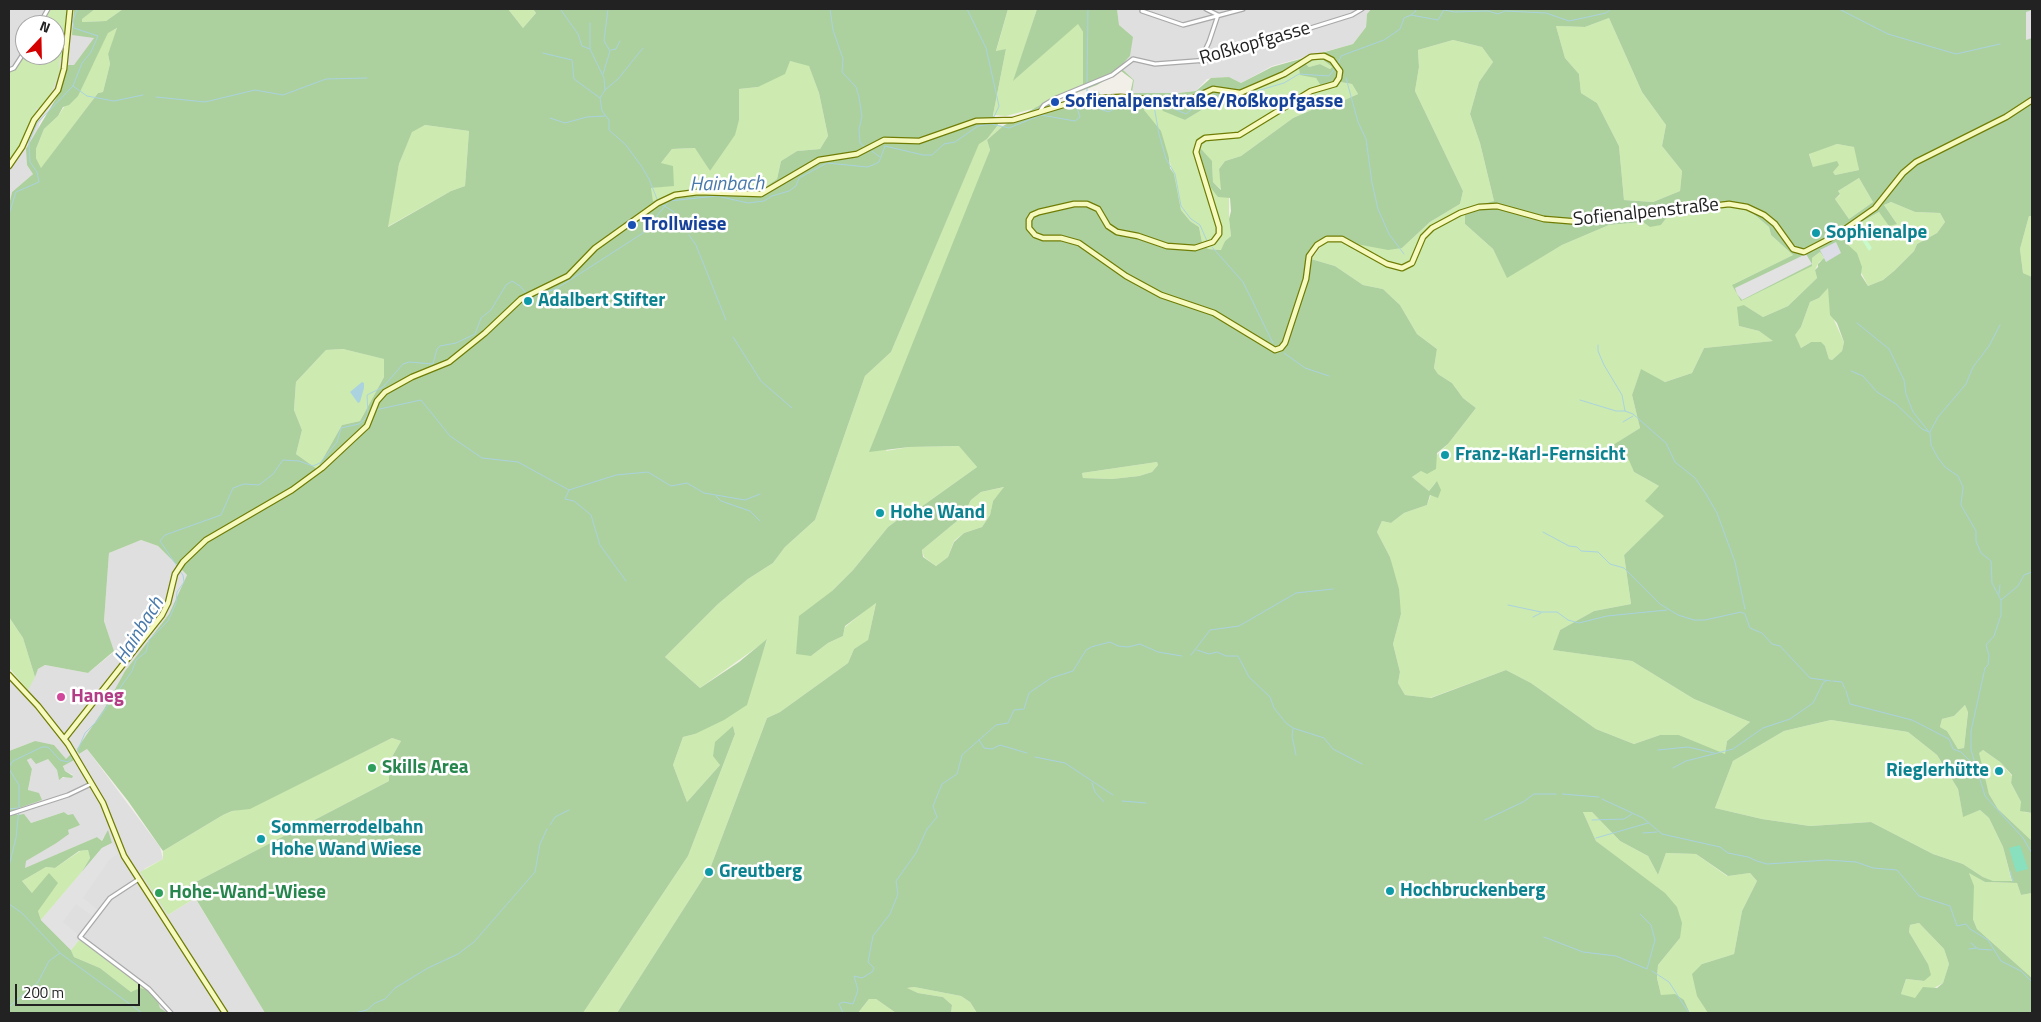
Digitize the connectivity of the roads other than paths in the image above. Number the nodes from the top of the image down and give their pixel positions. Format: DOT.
graph roads {
  1 [pos="70,9"];
  2 [pos="1206,9"];
  3 [pos="1243,9"];
  4 [pos="1362,9"];
  5 [pos="1142,11"];
  6 [pos="1218,15"];
  7 [pos="1199,61"];
  8 [pos="2032,100"];
  9 [pos="1040,111"];
  10 [pos="9,166"];
  11 [pos="9,675"];
  12 [pos="65,738"];
  13 [pos="91,784"];
  14 [pos="11,814"];
  15 [pos="139,879"];
  16 [pos="171,1013"];
  17 [pos="225,1013"];
  1 -- 10 [label="street"];
  2 -- 6 [label="street"];
  3 -- 6 [label="street"];
  4 -- 7 [label="street, Roßkopfgasse"];
  5 -- 6 [label="street"];
  6 -- 7 [label="street"];
  7 -- 9 [label="street, Roßkopfgasse"];
  8 -- 9 [label="street, Sofienalpenstraße"];
  9 -- 12 [label="street, Sofienalpenstraße"];
  11 -- 12 [label="street"];
  12 -- 13 [label="street"];
  13 -- 14 [label="street"];
  13 -- 15 [label="street"];
  15 -- 16 [label="street"];
  15 -- 17 [label="street"];
}
